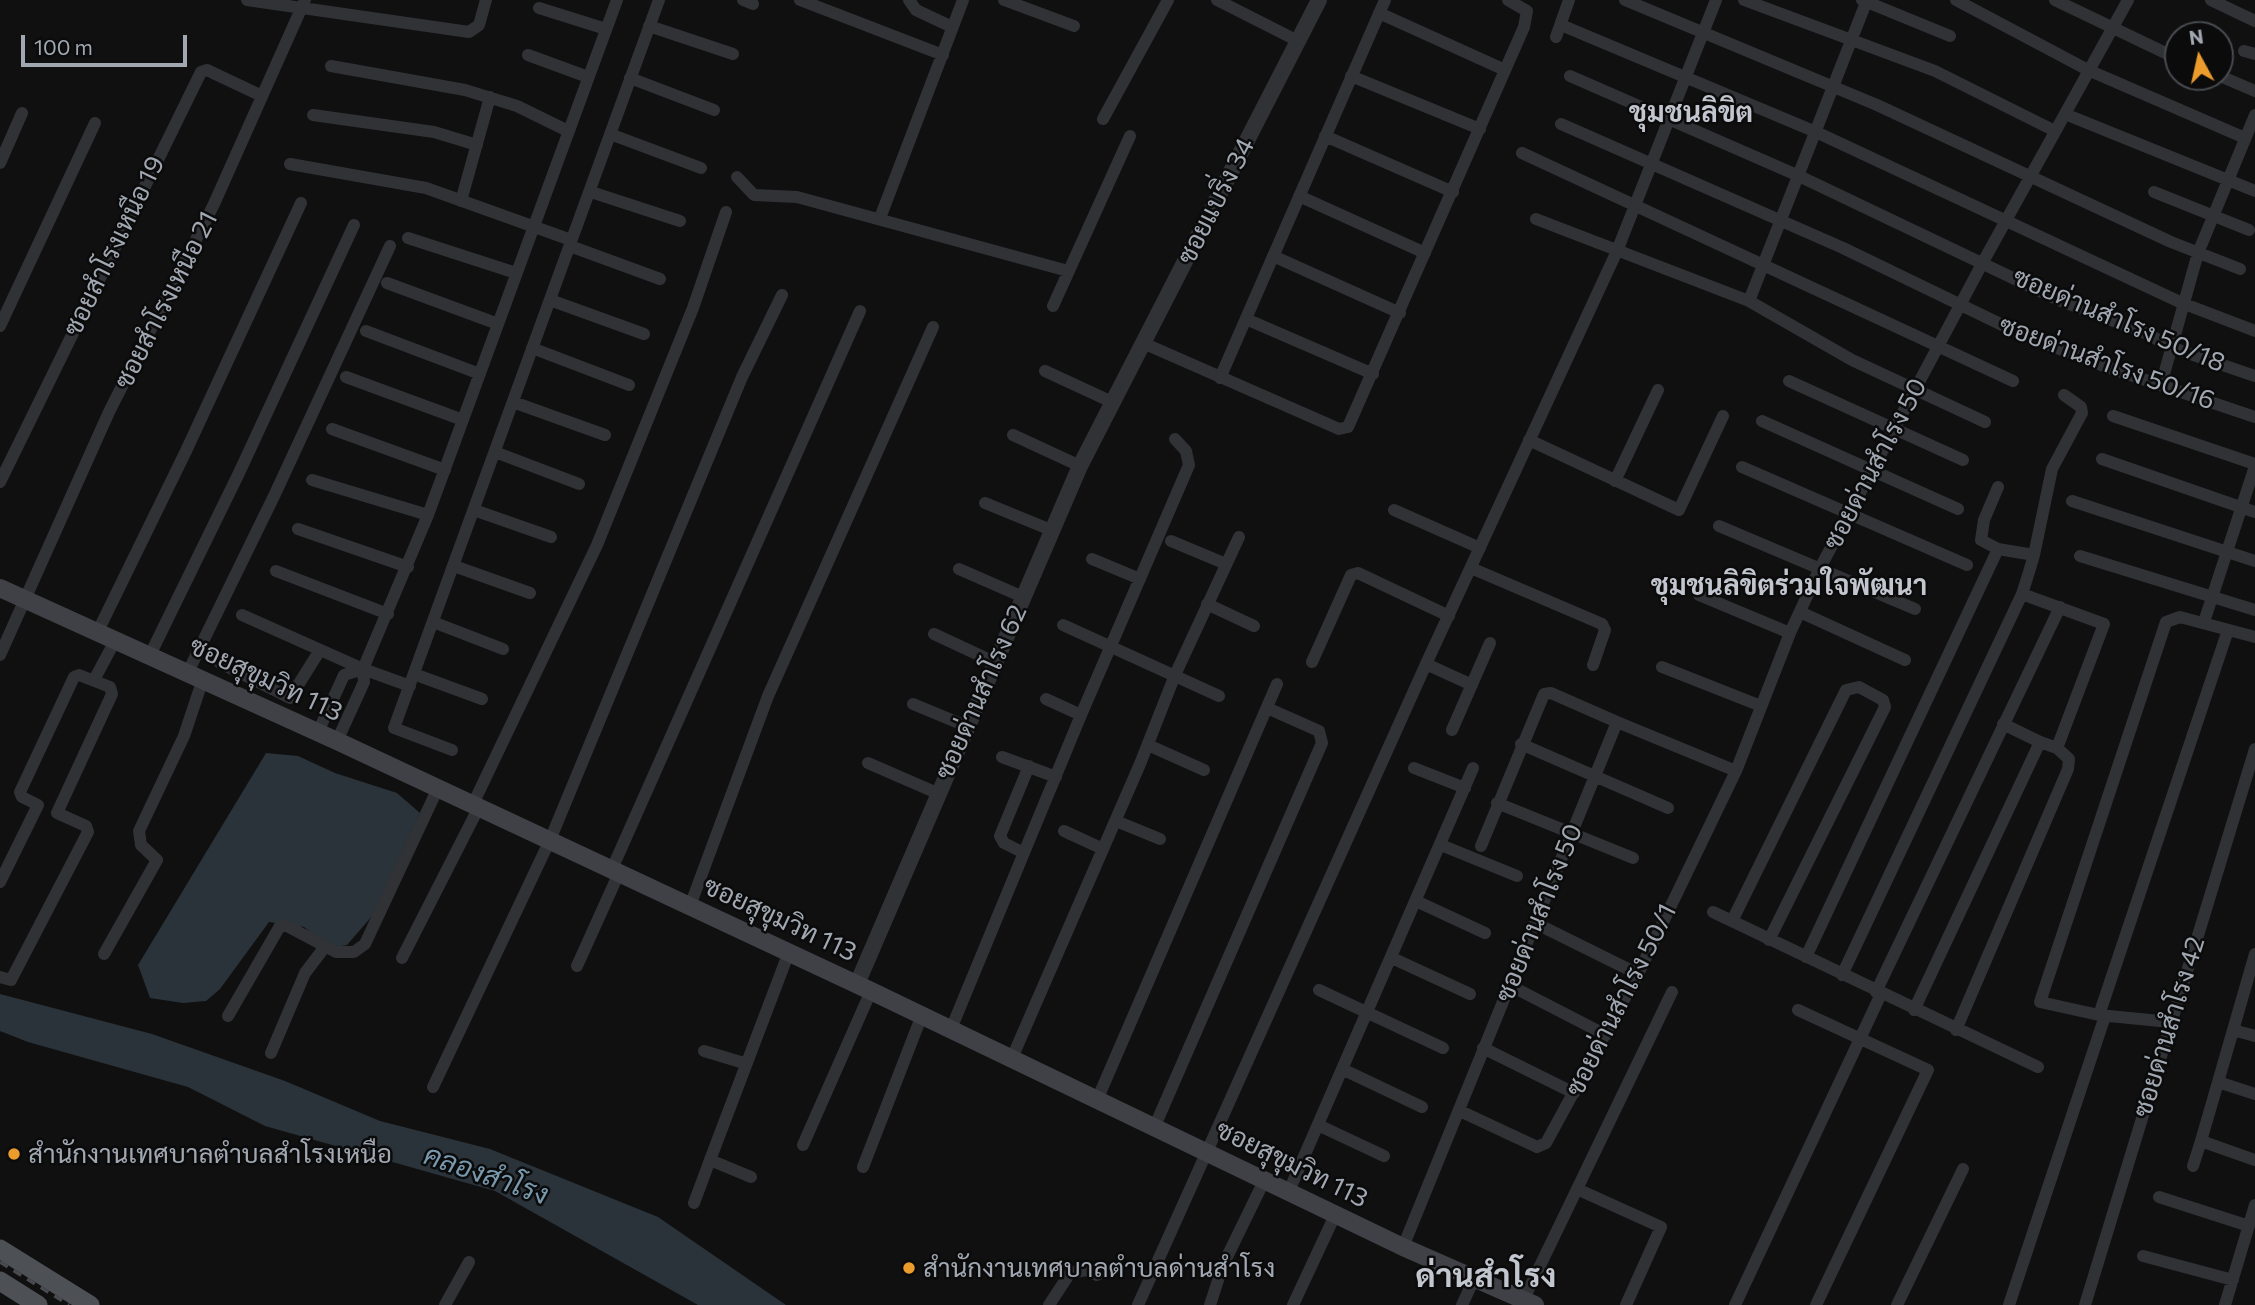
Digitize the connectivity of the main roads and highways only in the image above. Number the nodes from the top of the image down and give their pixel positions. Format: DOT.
graph roads {
  1 [pos="0,588"];
  2 [pos="0,1249"];
  3 [pos="0,1281"];
  4 [pos="1529,1303"];
  5 [pos="38,1305"];
  6 [pos="90,1305"];
  1 -- 4 [label="main road, ซอยสุขุมวิท 113"];
  2 -- 6 [label="main road"];
  3 -- 5 [label="main road"];
}
